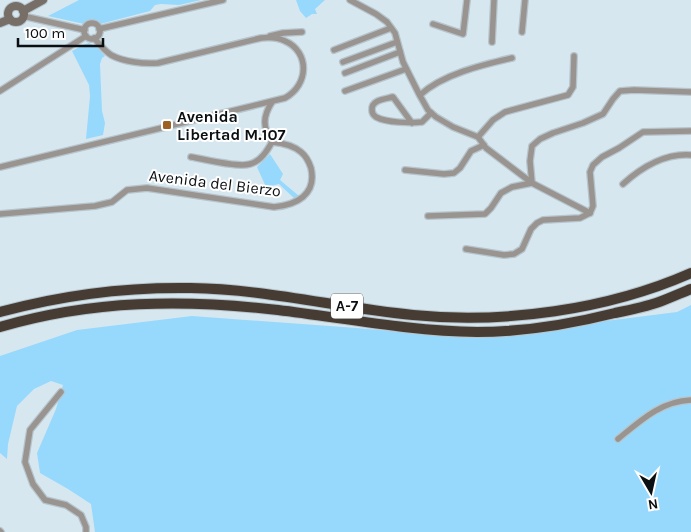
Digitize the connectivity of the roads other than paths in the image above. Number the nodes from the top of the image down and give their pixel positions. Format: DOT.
graph roads {
  1 [pos="43,0"];
  2 [pos="223,0"];
  3 [pos="350,0"];
  4 [pos="466,0"];
  5 [pos="494,0"];
  6 [pos="525,0"];
  7 [pos="23,14"];
  8 [pos="10,19"];
  9 [pos="0,23"];
  10 [pos="433,24"];
  11 [pos="391,28"];
  12 [pos="100,29"];
  13 [pos="302,32"];
  14 [pos="522,32"];
  15 [pos="86,33"];
  16 [pos="94,38"];
  17 [pos="261,38"];
  18 [pos="397,42"];
  19 [pos="492,42"];
  20 [pos="334,50"];
  21 [pos="400,52"];
  22 [pos="574,56"];
  23 [pos="512,58"];
  24 [pos="343,62"];
  25 [pos="406,68"];
  26 [pos="345,74"];
  27 [pos="0,91"];
  28 [pos="345,91"];
  29 [pos="691,92"];
  30 [pos="420,95"];
  31 [pos="272,102"];
  32 [pos="431,113"];
  33 [pos="412,123"];
  34 [pos="691,131"];
  35 [pos="478,137"];
  36 [pos="272,142"];
  37 [pos="484,144"];
  38 [pos="691,155"];
  39 [pos="191,157"];
  40 [pos="0,167"];
  41 [pos="405,170"];
  42 [pos="532,183"];
  43 [pos="623,184"];
  44 [pos="590,213"];
  45 [pos="0,214"];
  46 [pos="428,216"];
  47 [pos="466,248"];
  48 [pos="691,273"];
  49 [pos="691,289"];
  50 [pos="105,292"];
  51 [pos="0,305"];
  52 [pos="0,312"];
  53 [pos="48,315"];
  54 [pos="0,326"];
  55 [pos="0,331"];
  56 [pos="61,392"];
  57 [pos="691,400"];
  58 [pos="618,439"];
  59 [pos="86,532"];
  1 -- 7 [label="street"];
  2 -- 12 [label="street"];
  3 -- 11 [label="street"];
  4 -- 10 [label="street"];
  5 -- 19 [label="street"];
  6 -- 14 [label="street"];
  7 -- 8 [label="street"];
  7 -- 8 [label="street"];
  7 -- 15 [label="street"];
  8 -- 9 [label="street"];
  11 -- 18 [label="street"];
  11 -- 20 [label="street"];
  12 -- 15 [label="street"];
  12 -- 16 [label="street"];
  13 -- 17 [label="street"];
  15 -- 16 [label="street"];
  15 -- 27 [label="street"];
  16 -- 17 [label="street"];
  17 -- 31 [label="street"];
  18 -- 21 [label="street"];
  18 -- 24 [label="street"];
  21 -- 25 [label="street"];
  21 -- 26 [label="street"];
  22 -- 35 [label="street"];
  23 -- 30 [label="street"];
  25 -- 28 [label="street"];
  25 -- 30 [label="street"];
  29 -- 42 [label="street"];
  30 -- 32 [label="street"];
  31 -- 36 [label="street"];
  31 -- 40 [label="street"];
  32 -- 33 [label="street"];
  32 -- 35 [label="street"];
  33 -- 33 [label="street"];
  34 -- 44 [label="street"];
  35 -- 37 [label="street"];
  36 -- 39 [label="street"];
  36 -- 45 [label="street, Avenida del Bierzo"];
  37 -- 41 [label="street"];
  37 -- 42 [label="street"];
  38 -- 43 [label="street"];
  42 -- 44 [label="street"];
  42 -- 46 [label="street"];
  44 -- 47 [label="street"];
  48 -- 50 [label="highway, A-7"];
  49 -- 53 [label="highway, A-7"];
  50 -- 51 [label="highway"];
  50 -- 52 [label="highway, A-7"];
  53 -- 54 [label="highway, A-7"];
  53 -- 55 [label="highway"];
  56 -- 59 [label="street"];
  57 -- 58 [label="street"];
}
